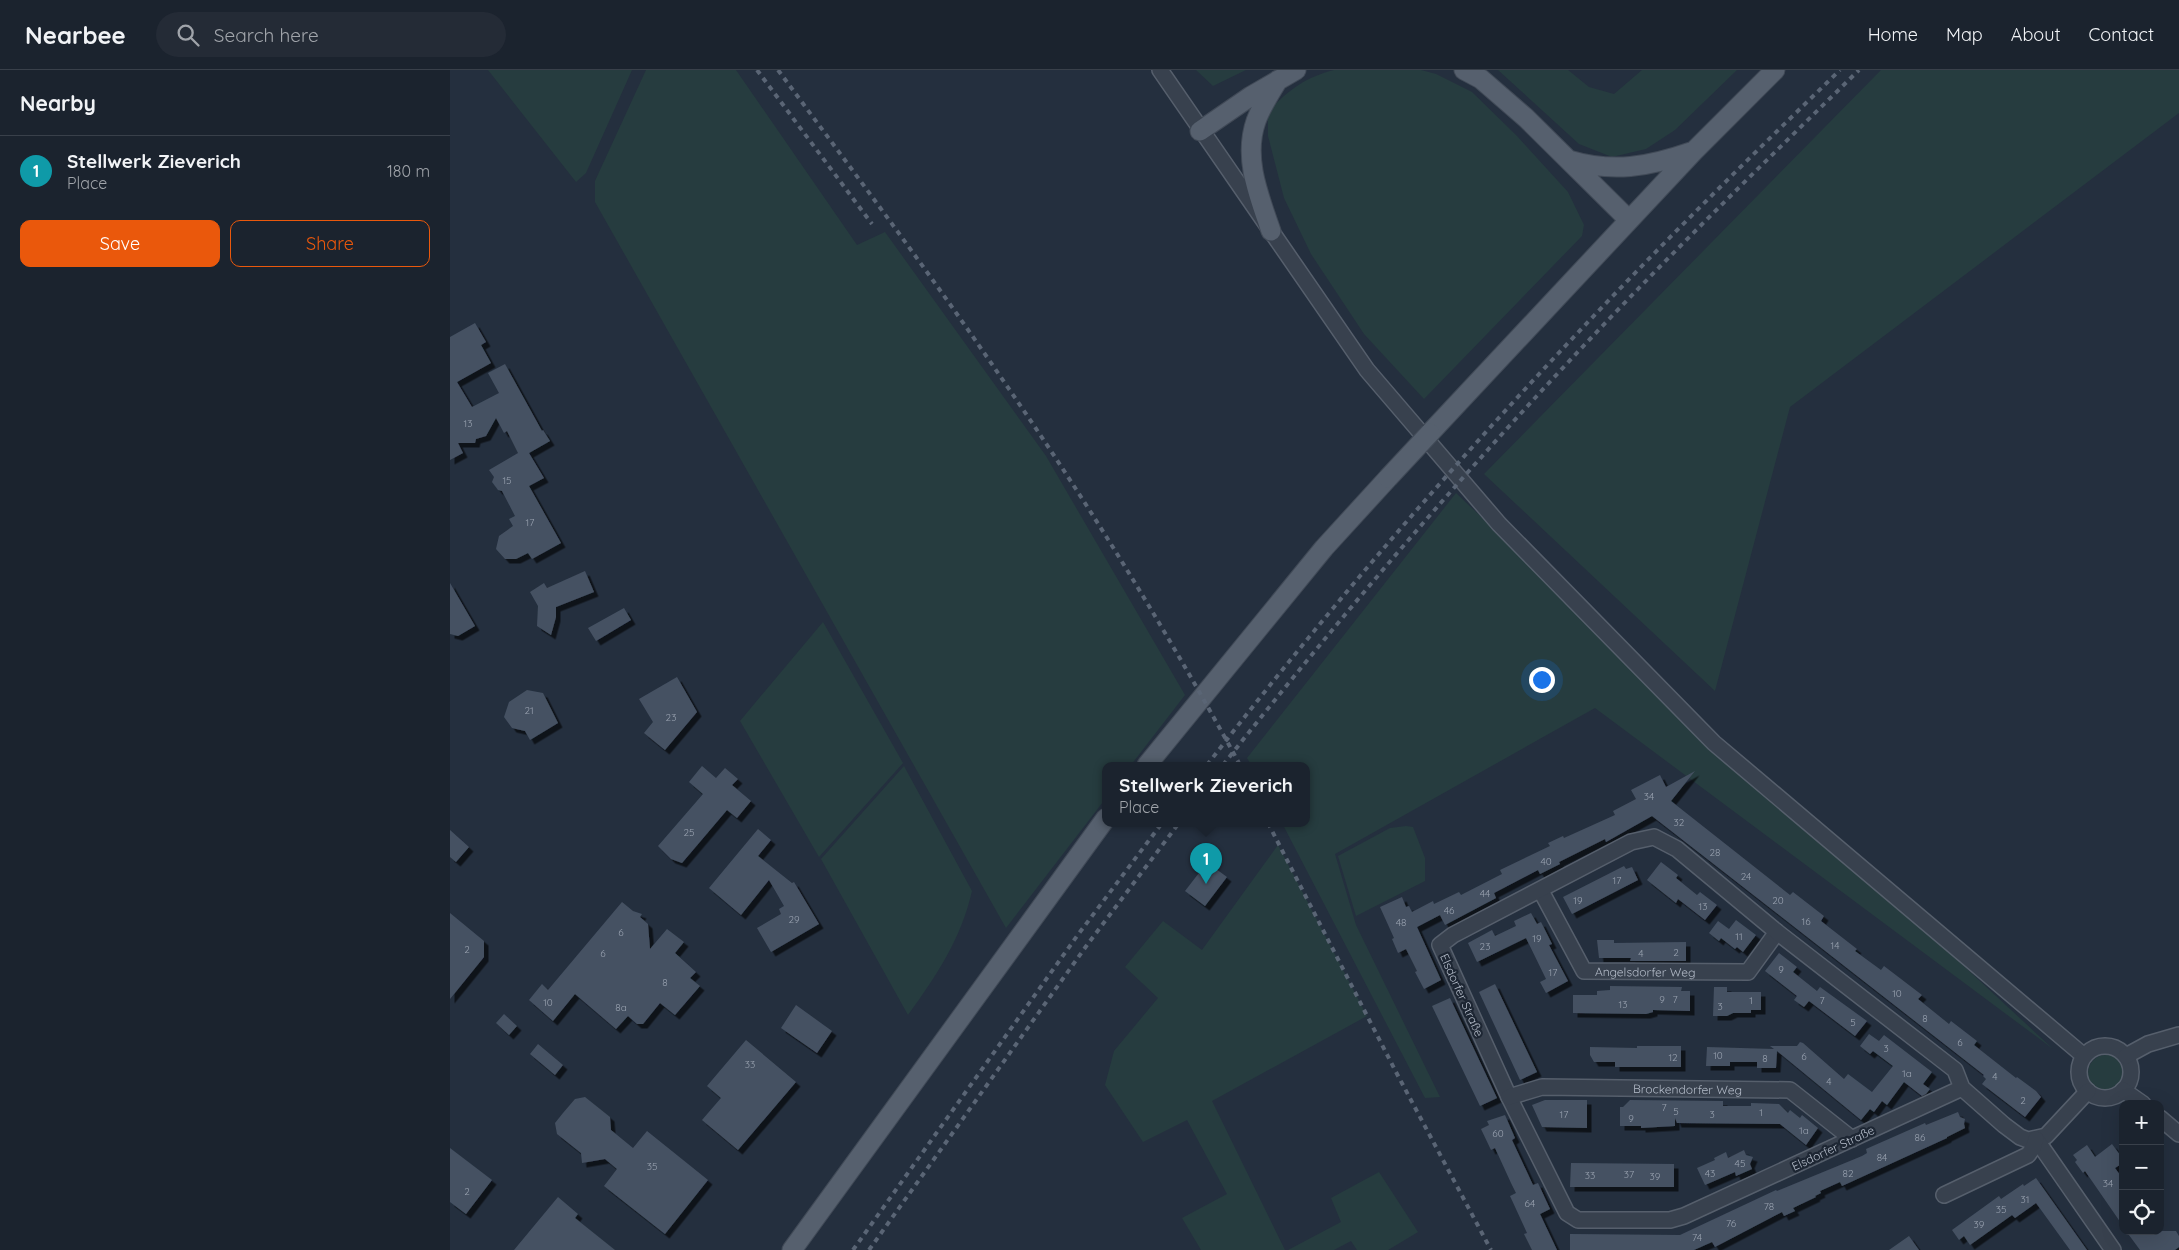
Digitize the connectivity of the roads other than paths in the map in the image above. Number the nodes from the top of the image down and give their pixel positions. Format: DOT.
graph roads {
  1 [pos="1160,70"];
  2 [pos="1296,70"];
  3 [pos="1464,70"];
  4 [pos="1775,70"];
  5 [pos="1278,80"];
  6 [pos="1200,131"];
  7 [pos="1694,151"];
  8 [pos="1569,160"];
  9 [pos="1629,220"];
  10 [pos="1271,231"];
  11 [pos="1149,762"];
  12 [pos="1102,824"];
  13 [pos="1541,891"];
  14 [pos="1777,932"];
  15 [pos="2179,1035"];
  16 [pos="2084,1056"];
  17 [pos="2126,1056"];
  18 [pos="1962,1088"];
  19 [pos="2123,1090"];
  20 [pos="2088,1091"];
  21 [pos="1509,1097"];
  22 [pos="2137,1100"];
  23 [pos="2164,1121"];
  24 [pos="2179,1134"];
  25 [pos="1852,1139"];
  26 [pos="2036,1140"];
  27 [pos="1944,1195"];
  28 [pos="792,1250"];
  29 [pos="2113,1250"];
  1 -- 6 [label="street"];
  2 -- 5 [label="main road"];
  3 -- 8 [label="main road"];
  4 -- 7 [label="main road"];
  5 -- 6 [label="main road"];
  5 -- 10 [label="main road"];
  6 -- 10 [label="street"];
  7 -- 8 [label="main road"];
  7 -- 9 [label="main road"];
  8 -- 9 [label="main road"];
  9 -- 11 [label="main road, bridge"];
  10 -- 16 [label="street"];
  12 -- 28 [label="main road"];
  13 -- 14 [label="street, Elsdorfer Straße"];
  13 -- 14 [label="street, Angelsdorfer Weg"];
  13 -- 21 [label="street, Elsdorfer Straße"];
  14 -- 18 [label="street, Elsdorfer Straße"];
  15 -- 17 [label="street"];
  16 -- 17 [label="street"];
  16 -- 20 [label="street"];
  17 -- 19 [label="street"];
  18 -- 25 [label="street, Elsdorfer Straße"];
  18 -- 26 [label="street, Elsdorfer Straße"];
  19 -- 20 [label="street"];
  19 -- 22 [label="street"];
  20 -- 26 [label="street"];
  21 -- 25 [label="street, Brockendorfer Weg"];
  21 -- 25 [label="street, Elsdorfer Straße"];
  23 -- 24 [label="street"];
  26 -- 27 [label="street"];
  26 -- 29 [label="street"];
}
